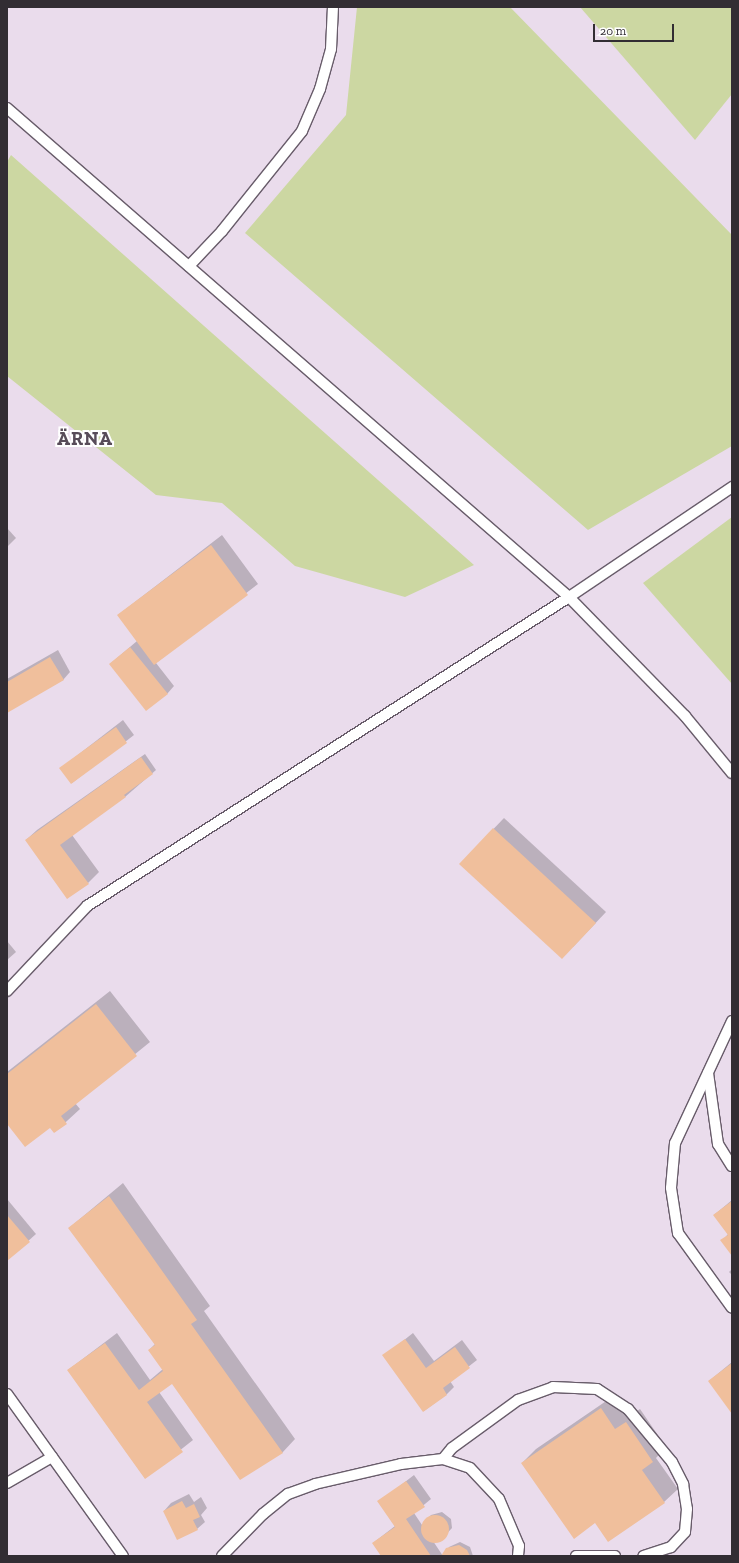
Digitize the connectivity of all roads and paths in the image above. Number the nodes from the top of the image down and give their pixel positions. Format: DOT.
graph roads {
  1 [pos="333,7"];
  2 [pos="7,108"];
  3 [pos="190,266"];
  4 [pos="732,487"];
  5 [pos="570,597"];
  6 [pos="732,772"];
  7 [pos="7,991"];
  8 [pos="732,1021"];
  9 [pos="708,1073"];
  10 [pos="732,1166"];
  11 [pos="732,1308"];
  12 [pos="7,1394"];
  13 [pos="52,1457"];
  14 [pos="443,1459"];
  15 [pos="7,1483"];
  16 [pos="123,1556"];
  17 [pos="222,1556"];
  18 [pos="518,1556"];
  19 [pos="576,1556"];
  20 [pos="615,1556"];
  21 [pos="643,1556"];
  1 -- 3 [label="lane"];
  2 -- 3 [label="lane"];
  3 -- 5 [label="lane"];
  4 -- 5 [label="lane"];
  5 -- 6 [label="lane"];
  5 -- 7 [label="lane"];
  8 -- 9 [label="lane"];
  9 -- 10 [label="lane"];
  9 -- 11 [label="lane"];
  12 -- 13 [label="lane"];
  13 -- 15 [label="lane"];
  13 -- 16 [label="lane"];
  14 -- 17 [label="lane"];
  14 -- 18 [label="lane"];
  14 -- 21 [label="lane"];
  19 -- 20 [label="lane"];
}
